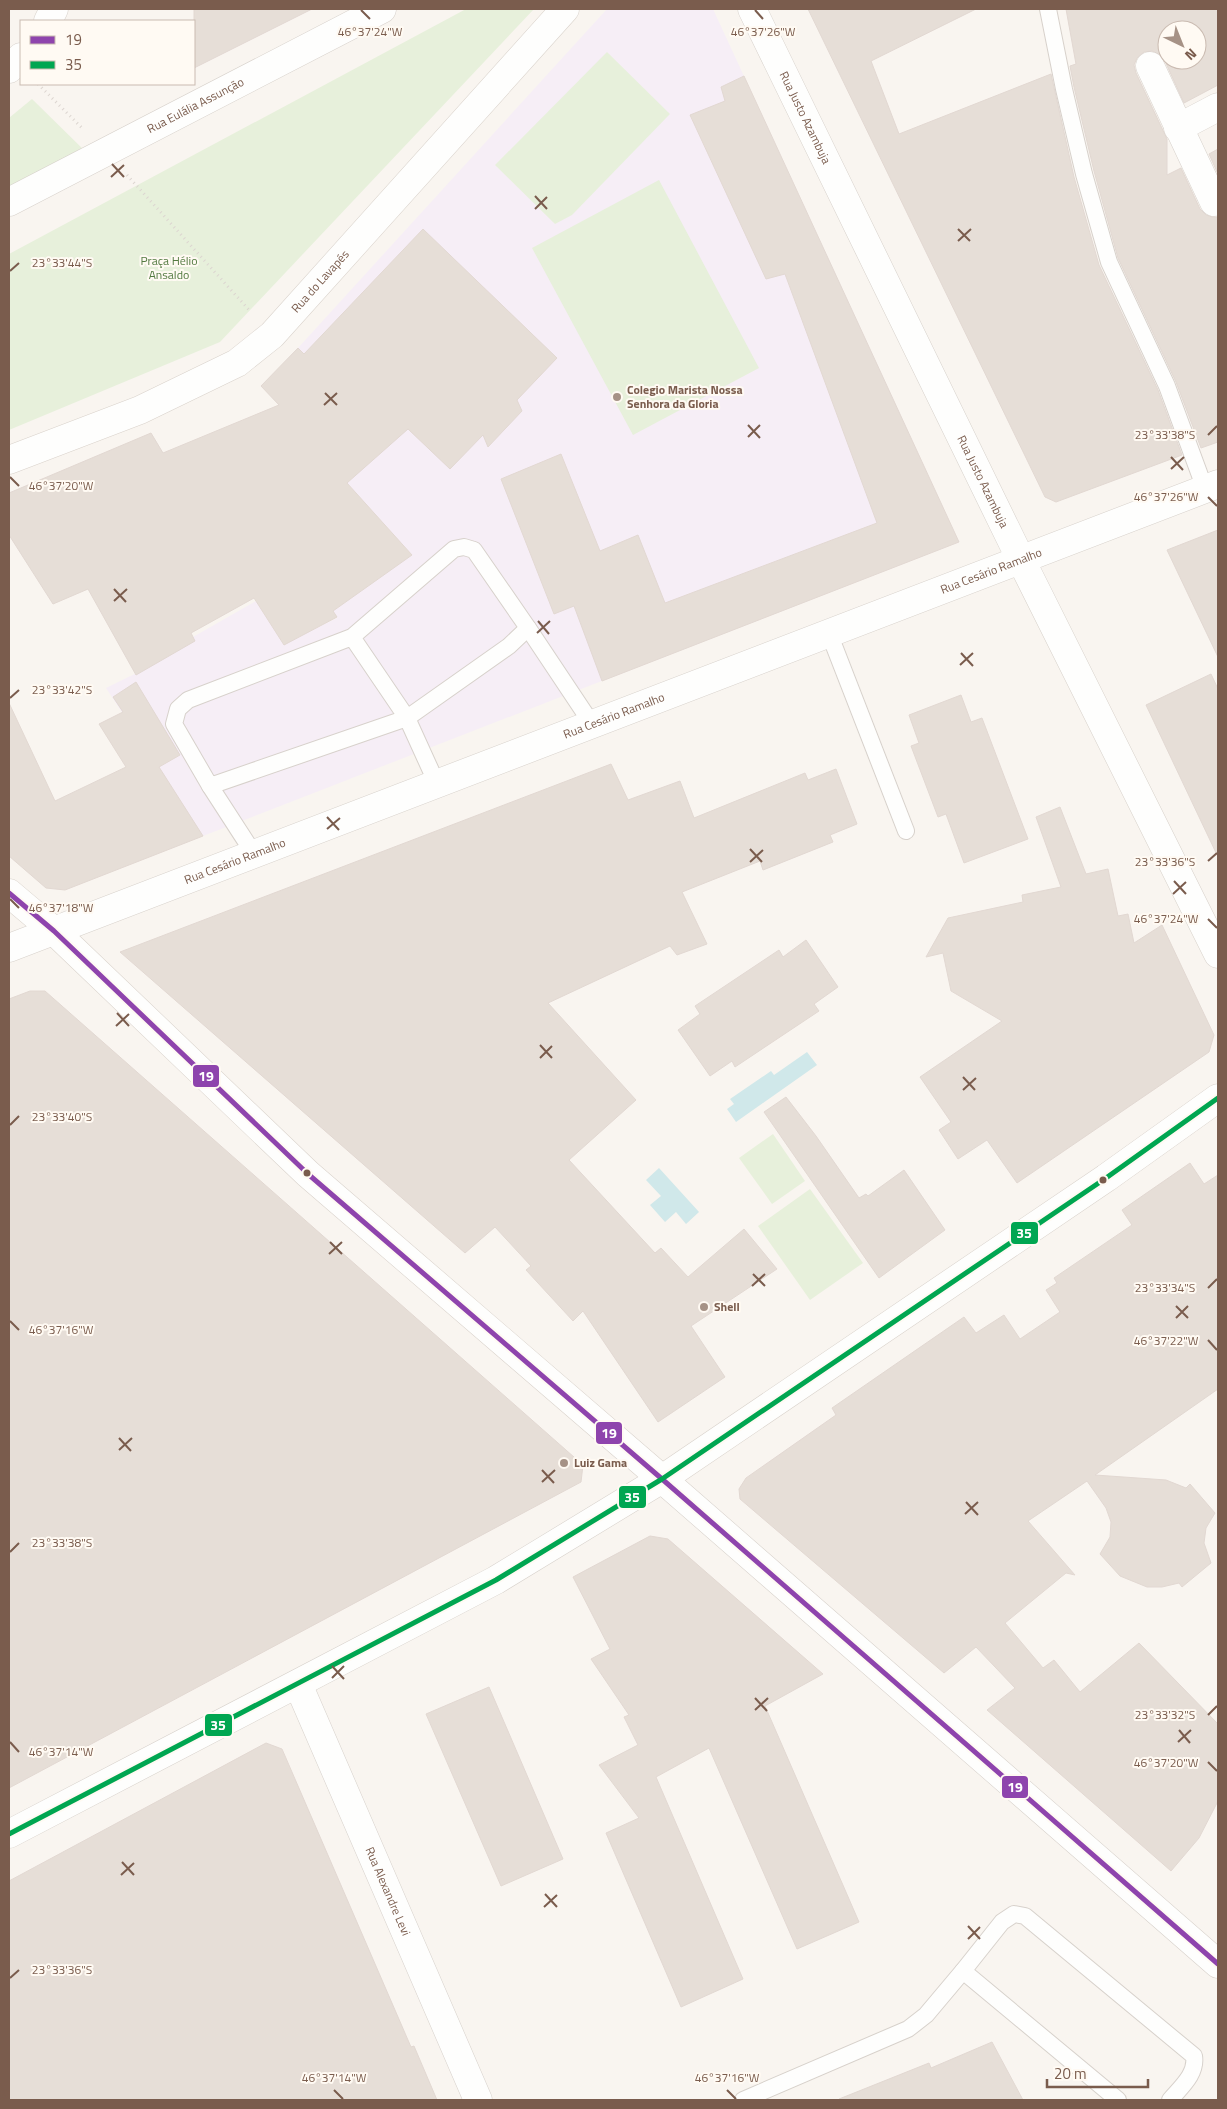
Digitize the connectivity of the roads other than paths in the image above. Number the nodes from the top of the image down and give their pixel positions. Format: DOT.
graph roads {
  1 [pos="382,9"];
  2 [pos="565,9"];
  3 [pos="752,9"];
  4 [pos="1048,9"];
  5 [pos="20,58"];
  6 [pos="1150,66"];
  7 [pos="9,68"];
  8 [pos="1218,107"];
  9 [pos="1178,128"];
  10 [pos="9,202"];
  11 [pos="1214,202"];
  12 [pos="9,460"];
  13 [pos="1212,487"];
  14 [pos="1021,560"];
  15 [pos="528,628"];
  16 [pos="829,633"];
  17 [pos="352,637"];
  18 [pos="407,718"];
  19 [pos="592,724"];
  20 [pos="437,784"];
  21 [pos="210,786"];
  22 [pos="906,831"];
  23 [pos="254,854"];
  24 [pos="9,893"];
  25 [pos="54,931"];
  26 [pos="9,948"];
  27 [pos="1218,954"];
  28 [pos="1218,1098"];
  29 [pos="662,1479"];
  30 [pos="298,1684"];
  31 [pos="9,1834"];
  32 [pos="1218,1964"];
  33 [pos="963,1971"];
  34 [pos="478,2100"];
  35 [pos="743,2100"];
  36 [pos="1118,2100"];
  37 [pos="1170,2100"];
  1 -- 10 [label="street, Rua Eulália Assunção"];
  2 -- 12 [label="street, Rua do Lavapés"];
  3 -- 14 [label="street, Rua Justo Azambuja"];
  4 -- 13 [label="lane"];
  5 -- 7 [label="street"];
  6 -- 9 [label="street"];
  8 -- 9 [label="street"];
  9 -- 11 [label="street"];
  13 -- 14 [label="street, Rua Cesário Ramalho"];
  14 -- 16 [label="street, Rua Cesário Ramalho"];
  14 -- 27 [label="street, Rua Justo Azambuja"];
  15 -- 17 [label="lane"];
  15 -- 18 [label="lane"];
  15 -- 19 [label="lane"];
  16 -- 19 [label="street, Rua Cesário Ramalho"];
  16 -- 22 [label="lane"];
  17 -- 18 [label="lane"];
  17 -- 21 [label="lane"];
  18 -- 20 [label="lane"];
  18 -- 21 [label="lane"];
  19 -- 20 [label="street, Rua Cesário Ramalho"];
  20 -- 23 [label="street, Rua Cesário Ramalho"];
  21 -- 23 [label="lane"];
  23 -- 25 [label="street, Rua Cesário Ramalho"];
  24 -- 25 [label="street"];
  25 -- 26 [label="street, Rua Cesário Ramalho"];
  25 -- 29 [label="street"];
  28 -- 29 [label="street"];
  29 -- 30 [label="street"];
  29 -- 32 [label="street"];
  30 -- 31 [label="street"];
  30 -- 34 [label="street, Rua Alexandre Levi"];
  33 -- 35 [label="lane"];
  33 -- 36 [label="lane"];
  33 -- 37 [label="lane"];
}
